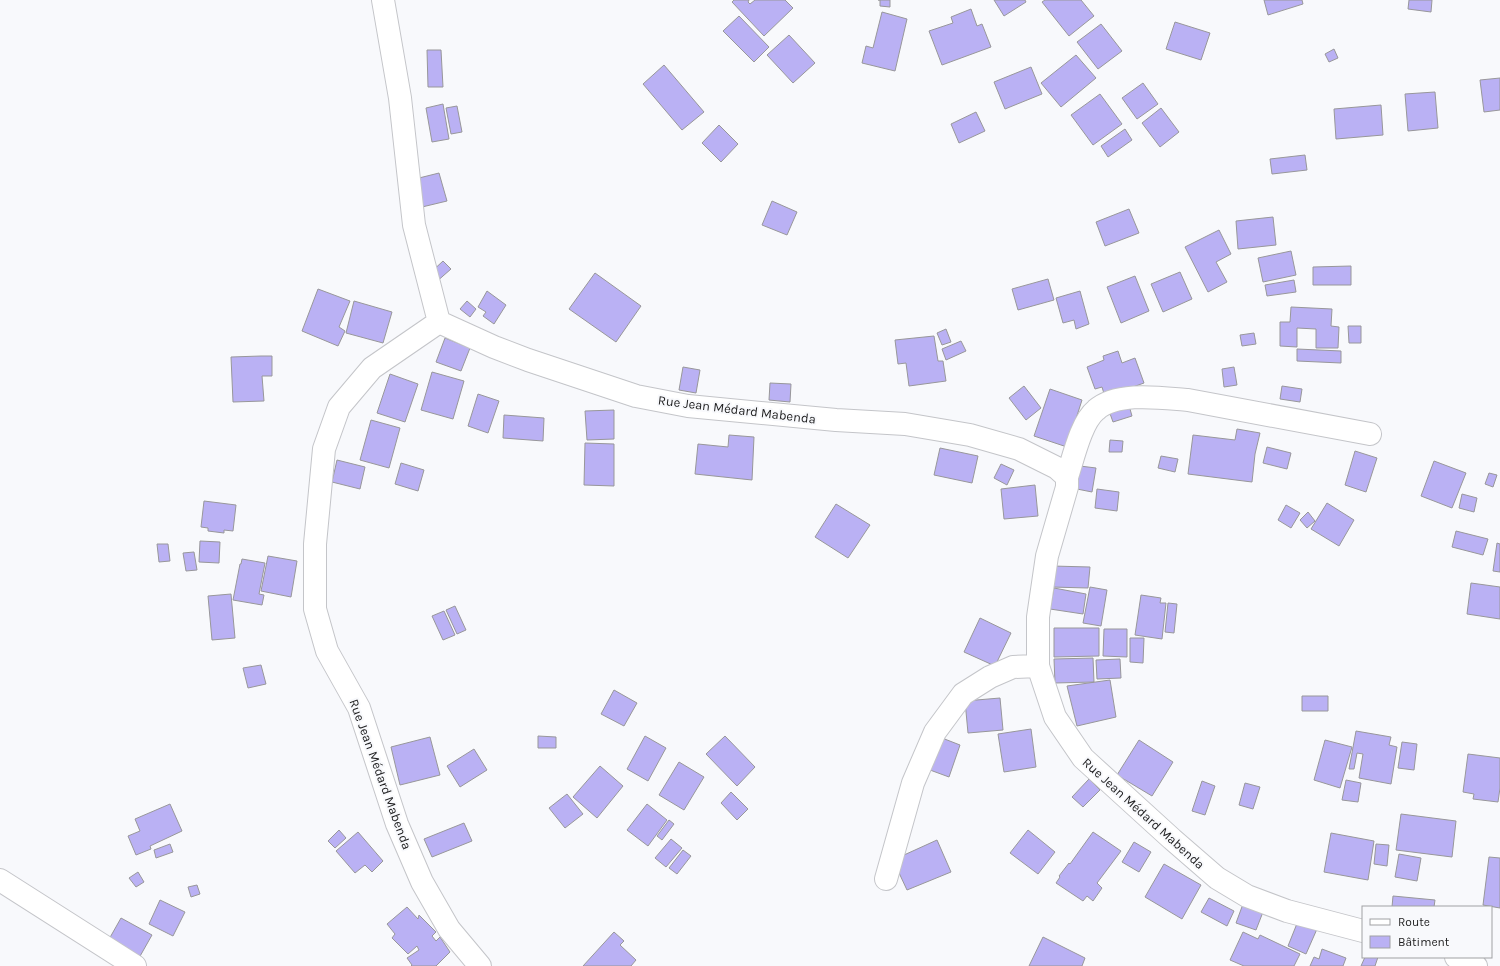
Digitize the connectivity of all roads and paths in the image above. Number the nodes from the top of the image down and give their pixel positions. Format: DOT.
graph roads {
  1 [pos="383,0"];
  2 [pos="439,322"];
  3 [pos="1370,434"];
  4 [pos="1067,477"];
  5 [pos="1038,666"];
  6 [pos="886,879"];
  7 [pos="0,880"];
  8 [pos="1362,931"];
  9 [pos="1458,958"];
  10 [pos="135,966"];
  11 [pos="480,966"];
  12 [pos="1476,966"];
  1 -- 2 [label="street"];
  2 -- 4 [label="street, Rue Jean Médard Mabenda"];
  2 -- 11 [label="street, Rue Jean Médard Mabenda"];
  3 -- 4 [label="street"];
  4 -- 5 [label="street, Rue Jean Médard Mabenda"];
  5 -- 6 [label="street"];
  5 -- 8 [label="street, Rue Jean Médard Mabenda"];
  7 -- 10 [label="street"];
  9 -- 12 [label="street"];
}
